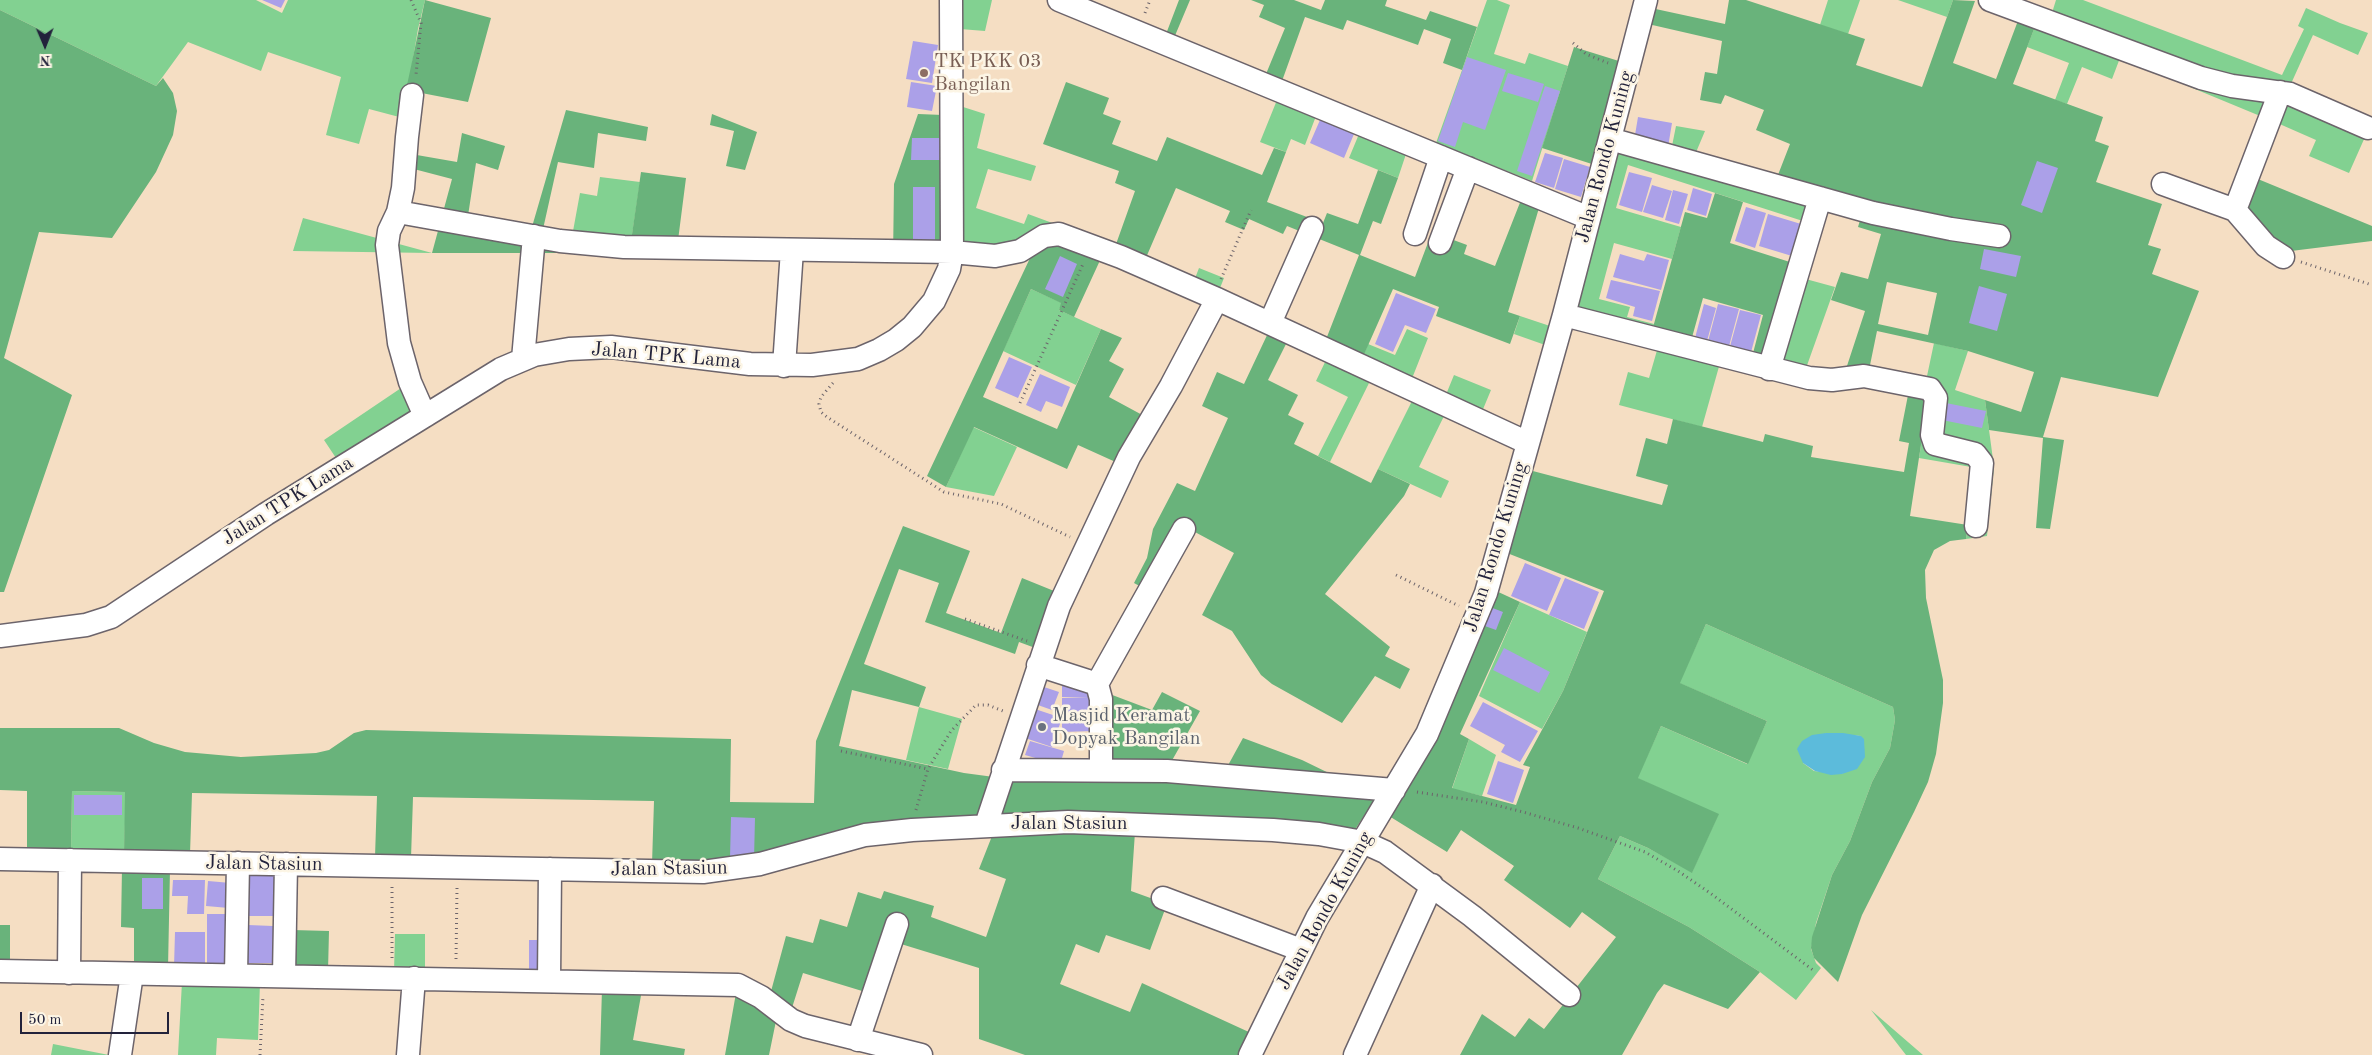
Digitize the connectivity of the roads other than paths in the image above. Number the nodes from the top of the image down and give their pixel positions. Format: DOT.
graph roads {
  1 [pos="950,0"];
  2 [pos="1059,0"];
  3 [pos="1646,0"];
  4 [pos="1990,0"];
  5 [pos="2045,10"];
  6 [pos="2280,92"];
  7 [pos="412,95"];
  8 [pos="2368,128"];
  9 [pos="1610,139"];
  10 [pos="1441,157"];
  11 [pos="1468,168"];
  12 [pos="2164,184"];
  13 [pos="1820,198"];
  14 [pos="2235,210"];
  15 [pos="398,212"];
  16 [pos="1589,218"];
  17 [pos="1312,228"];
  18 [pos="1415,234"];
  19 [pos="534,236"];
  20 [pos="1999,236"];
  21 [pos="1440,243"];
  22 [pos="792,250"];
  23 [pos="952,252"];
  24 [pos="2284,257"];
  25 [pos="1215,298"];
  26 [pos="1564,314"];
  27 [pos="1270,323"];
  28 [pos="523,359"];
  29 [pos="784,366"];
  30 [pos="1769,368"];
  31 [pos="425,416"];
  32 [pos="1528,443"];
  33 [pos="1976,526"];
  34 [pos="1184,528"];
  35 [pos="0,636"];
  36 [pos="1041,656"];
  37 [pos="1097,684"];
  38 [pos="1003,770"];
  39 [pos="1101,770"];
  40 [pos="1394,790"];
  41 [pos="986,825"];
  42 [pos="1362,842"];
  43 [pos="0,859"];
  44 [pos="70,860"];
  45 [pos="238,863"];
  46 [pos="286,864"];
  47 [pos="550,869"];
  48 [pos="1432,885"];
  49 [pos="1163,898"];
  50 [pos="897,924"];
  51 [pos="1301,950"];
  52 [pos="0,971"];
  53 [pos="68,973"];
  54 [pos="132,974"];
  55 [pos="236,975"];
  56 [pos="274,976"];
  57 [pos="414,978"];
  58 [pos="549,981"];
  59 [pos="1569,995"];
  60 [pos="858,1040"];
  61 [pos="1253,1054"];
  62 [pos="120,1055"];
  63 [pos="408,1055"];
  64 [pos="920,1055"];
  65 [pos="1355,1055"];
  1 -- 23 [label="street, Jalan TPK Lama"];
  2 -- 10 [label="street"];
  3 -- 9 [label="street, Jalan Rondo Kuning"];
  4 -- 5 [label="street"];
  5 -- 6 [label="street"];
  6 -- 8 [label="street"];
  6 -- 14 [label="street"];
  7 -- 15 [label="street"];
  9 -- 13 [label="street"];
  9 -- 16 [label="street, Jalan Rondo Kuning"];
  10 -- 11 [label="street"];
  10 -- 18 [label="street"];
  11 -- 16 [label="street"];
  11 -- 21 [label="street"];
  12 -- 14 [label="street"];
  13 -- 20 [label="street"];
  13 -- 30 [label="street"];
  14 -- 24 [label="street"];
  15 -- 19 [label="street"];
  15 -- 31 [label="street"];
  16 -- 26 [label="street, Jalan Rondo Kuning"];
  17 -- 27 [label="street"];
  19 -- 22 [label="street"];
  19 -- 28 [label="street"];
  22 -- 23 [label="street"];
  22 -- 29 [label="street"];
  23 -- 25 [label="street"];
  23 -- 29 [label="street, Jalan TPK Lama"];
  25 -- 27 [label="street"];
  25 -- 36 [label="street"];
  26 -- 30 [label="street"];
  26 -- 32 [label="street, Jalan Rondo Kuning"];
  27 -- 32 [label="street"];
  28 -- 29 [label="street, Jalan TPK Lama"];
  28 -- 31 [label="street, Jalan TPK Lama"];
  30 -- 33 [label="street"];
  31 -- 35 [label="street, Jalan TPK Lama"];
  32 -- 40 [label="street, Jalan Rondo Kuning"];
  34 -- 37 [label="street"];
  36 -- 37 [label="street"];
  36 -- 38 [label="street"];
  37 -- 39 [label="street"];
  38 -- 39 [label="street"];
  38 -- 41 [label="street"];
  39 -- 40 [label="street"];
  40 -- 42 [label="street, Jalan Rondo Kuning"];
  41 -- 42 [label="street, Jalan Stasiun"];
  41 -- 47 [label="street, Jalan Stasiun"];
  42 -- 48 [label="street, Jalan Stasiun"];
  42 -- 51 [label="street, Jalan Rondo Kuning"];
  43 -- 44 [label="street, Jalan Stasiun"];
  44 -- 45 [label="street, Jalan Stasiun"];
  44 -- 53 [label="street"];
  45 -- 46 [label="street, Jalan Stasiun"];
  45 -- 55 [label="street"];
  46 -- 47 [label="street, Jalan Stasiun"];
  46 -- 56 [label="street"];
  47 -- 58 [label="street"];
  48 -- 59 [label="street, Jalan Stasiun"];
  48 -- 65 [label="street"];
  49 -- 51 [label="street"];
  50 -- 60 [label="street"];
  51 -- 61 [label="street, Jalan Rondo Kuning"];
  52 -- 53 [label="street"];
  53 -- 54 [label="street"];
  54 -- 55 [label="street"];
  54 -- 62 [label="street"];
  55 -- 56 [label="street"];
  56 -- 57 [label="street"];
  57 -- 58 [label="street"];
  57 -- 63 [label="street"];
  58 -- 60 [label="street"];
  60 -- 64 [label="street"];
}
